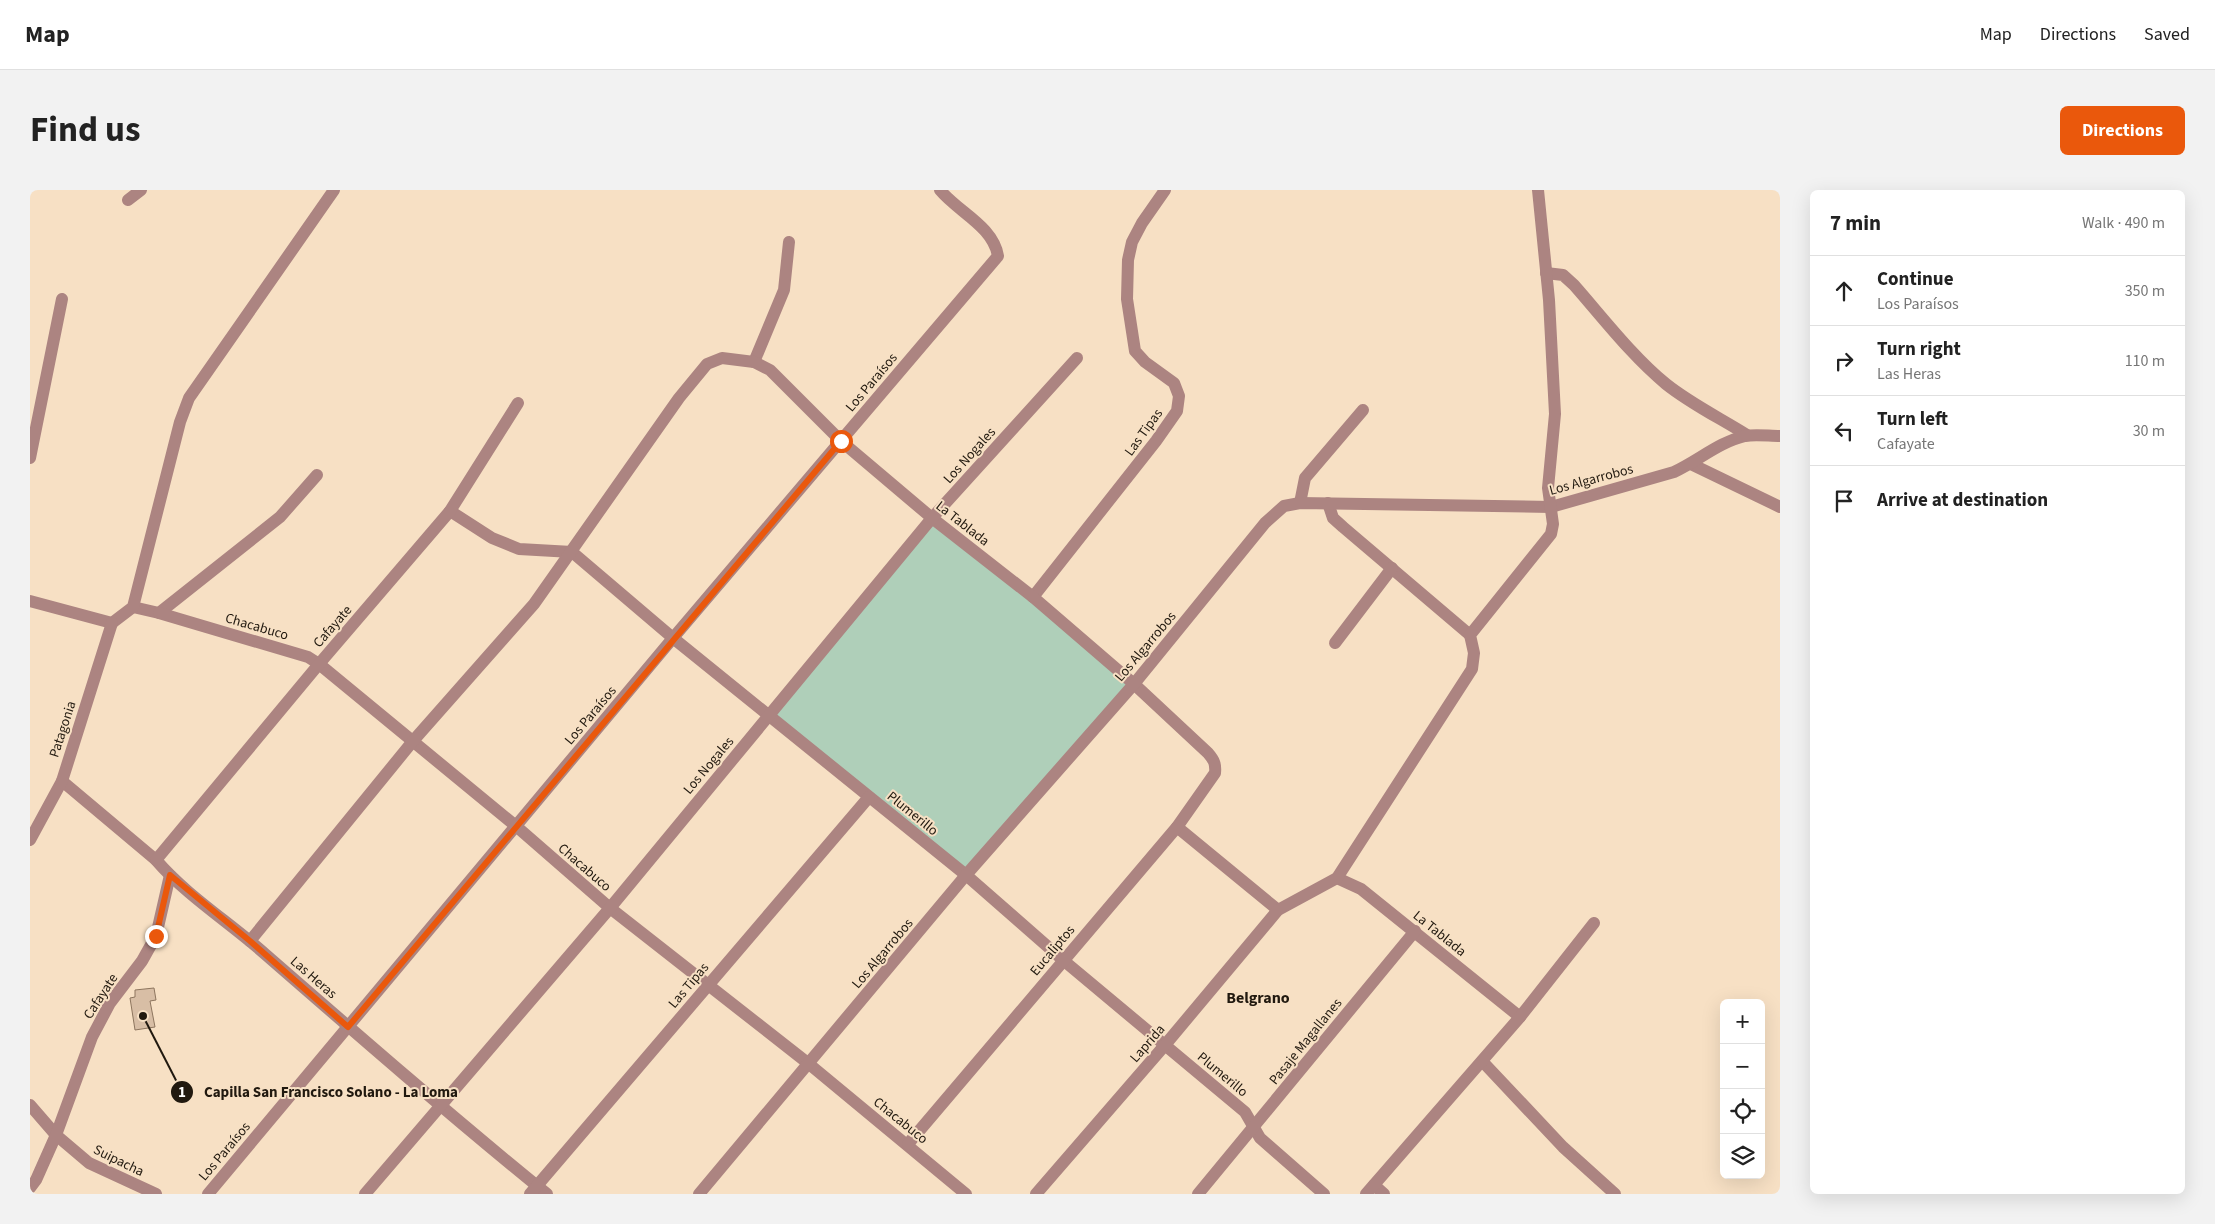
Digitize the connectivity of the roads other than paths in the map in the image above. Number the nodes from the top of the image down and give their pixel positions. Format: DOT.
graph roads {
  1 [pos="141,190"];
  2 [pos="334,190"];
  3 [pos="940,190"];
  4 [pos="1165,190"];
  5 [pos="1538,190"];
  6 [pos="128,200"];
  7 [pos="789,242"];
  8 [pos="1546,273"];
  9 [pos="62,299"];
  10 [pos="1076,358"];
  11 [pos="754,362"];
  12 [pos="518,403"];
  13 [pos="1363,410"];
  14 [pos="1747,436"];
  15 [pos="1780,436"];
  16 [pos="841,441"];
  17 [pos="30,458"];
  18 [pos="1691,464"];
  19 [pos="316,475"];
  20 [pos="1300,503"];
  21 [pos="1328,503"];
  22 [pos="1551,507"];
  23 [pos="1780,507"];
  24 [pos="450,511"];
  25 [pos="932,518"];
  26 [pos="572,552"];
  27 [pos="1392,568"];
  28 [pos="1034,597"];
  29 [pos="30,601"];
  30 [pos="134,607"];
  31 [pos="159,613"];
  32 [pos="112,623"];
  33 [pos="1470,635"];
  34 [pos="673,638"];
  35 [pos="1335,643"];
  36 [pos="319,664"];
  37 [pos="1134,684"];
  38 [pos="768,716"];
  39 [pos="413,741"];
  40 [pos="1215,773"];
  41 [pos="62,781"];
  42 [pos="870,797"];
  43 [pos="517,827"];
  44 [pos="1177,827"];
  45 [pos="30,840"];
  46 [pos="156,860"];
  47 [pos="170,875"];
  48 [pos="966,875"];
  49 [pos="1338,878"];
  50 [pos="610,908"];
  51 [pos="1278,910"];
  52 [pos="1594,923"];
  53 [pos="1415,931"];
  54 [pos="250,941"];
  55 [pos="1063,960"];
  56 [pos="707,986"];
  57 [pos="1520,1017"];
  58 [pos="348,1027"];
  59 [pos="1165,1045"];
  60 [pos="1482,1061"];
  61 [pos="809,1064"];
  62 [pos="30,1105"];
  63 [pos="439,1106"];
  64 [pos="1254,1126"];
  65 [pos="56,1135"];
  66 [pos="908,1144"];
  67 [pos="30,1188"];
  68 [pos="1370,1190"];
  69 [pos="538,1191"];
  70 [pos="156,1194"];
  71 [pos="208,1194"];
  72 [pos="365,1194"];
  73 [pos="699,1194"];
  74 [pos="966,1194"];
  75 [pos="1036,1194"];
  76 [pos="1198,1194"];
  77 [pos="1324,1194"];
  78 [pos="1384,1194"];
  79 [pos="1615,1194"];
  1 -- 6 [label="street"];
  2 -- 30 [label="street"];
  3 -- 16 [label="street, Los Paraísos"];
  4 -- 28 [label="street, Las Tipas"];
  5 -- 8 [label="street"];
  7 -- 11 [label="street"];
  8 -- 14 [label="street"];
  8 -- 22 [label="street"];
  9 -- 17 [label="street"];
  10 -- 25 [label="street, Los Nogales"];
  11 -- 16 [label="street, La Tablada"];
  11 -- 26 [label="street, La Tablada"];
  12 -- 24 [label="street, Cafayate"];
  13 -- 20 [label="street"];
  14 -- 15 [label="street, Los Algarrobos"];
  14 -- 18 [label="street, Los Algarrobos"];
  16 -- 25 [label="street, La Tablada"];
  16 -- 34 [label="street, Los Paraísos"];
  18 -- 22 [label="street, Los Algarrobos"];
  18 -- 23 [label="street"];
  19 -- 31 [label="street"];
  20 -- 21 [label="street, Los Algarrobos"];
  20 -- 37 [label="street, Los Algarrobos"];
  21 -- 22 [label="street, Los Algarrobos"];
  21 -- 27 [label="street"];
  22 -- 33 [label="street"];
  24 -- 26 [label="street"];
  24 -- 36 [label="street, Cafayate"];
  25 -- 28 [label="street, La Tablada"];
  25 -- 38 [label="street, Los Nogales"];
  26 -- 34 [label="street, Plumerillo"];
  26 -- 39 [label="street, La Tablada"];
  27 -- 33 [label="street"];
  27 -- 35 [label="street"];
  28 -- 37 [label="street, La Tablada"];
  29 -- 32 [label="street"];
  30 -- 31 [label="street, Chacabuco"];
  30 -- 32 [label="street"];
  31 -- 36 [label="street, Chacabuco"];
  32 -- 41 [label="street, Patagonia"];
  33 -- 49 [label="street"];
  34 -- 38 [label="street, Plumerillo"];
  34 -- 43 [label="street, Los Paraísos"];
  36 -- 39 [label="street, Chacabuco"];
  36 -- 46 [label="street, Cafayate"];
  37 -- 40 [label="street, La Tablada"];
  37 -- 48 [label="street, Los Algarrobos"];
  38 -- 42 [label="street, Plumerillo"];
  38 -- 50 [label="street, Los Nogales"];
  39 -- 43 [label="street, Chacabuco"];
  39 -- 54 [label="street, La Tablada"];
  40 -- 44 [label="street, Eucaliptos"];
  41 -- 45 [label="street, Patagonia"];
  41 -- 46 [label="street, Las Heras"];
  42 -- 48 [label="street, Plumerillo"];
  42 -- 56 [label="street, Las Tipas"];
  43 -- 50 [label="street, Chacabuco"];
  43 -- 58 [label="street, Los Paraísos"];
  44 -- 51 [label="street"];
  44 -- 55 [label="street, Eucaliptos"];
  46 -- 47 [label="street, Las Heras"];
  47 -- 54 [label="street, Las Heras"];
  47 -- 65 [label="street, Cafayate"];
  48 -- 55 [label="street, Plumerillo"];
  48 -- 61 [label="street, Los Algarrobos"];
  49 -- 51 [label="street"];
  49 -- 53 [label="street, La Tablada"];
  50 -- 56 [label="street, Chacabuco"];
  50 -- 63 [label="street, Los Nogales"];
  51 -- 59 [label="street, Laprida"];
  52 -- 57 [label="street"];
  53 -- 57 [label="street, La Tablada"];
  53 -- 64 [label="street, Pasaje Magallanes"];
  54 -- 58 [label="street, Las Heras"];
  55 -- 59 [label="street, Plumerillo"];
  55 -- 66 [label="street, Eucaliptos"];
  56 -- 61 [label="street, Chacabuco"];
  56 -- 69 [label="street, Las Tipas"];
  57 -- 60 [label="street"];
  58 -- 63 [label="street, Las Heras"];
  58 -- 71 [label="street, Los Paraísos"];
  59 -- 64 [label="street, Plumerillo"];
  59 -- 75 [label="street, Laprida"];
  60 -- 68 [label="street"];
  60 -- 79 [label="street"];
  61 -- 66 [label="street, Chacabuco"];
  61 -- 73 [label="street, Los Algarrobos"];
  62 -- 65 [label="street, Suipacha"];
  63 -- 69 [label="street, Las Heras"];
  63 -- 72 [label="street, Los Nogales"];
  64 -- 76 [label="street, Pasaje Magallanes"];
  64 -- 77 [label="street, Plumerillo"];
  65 -- 67 [label="street, Cafayate"];
  65 -- 70 [label="street, Suipacha"];
  66 -- 74 [label="street, Chacabuco"];
  68 -- 78 [label="street"];
}
